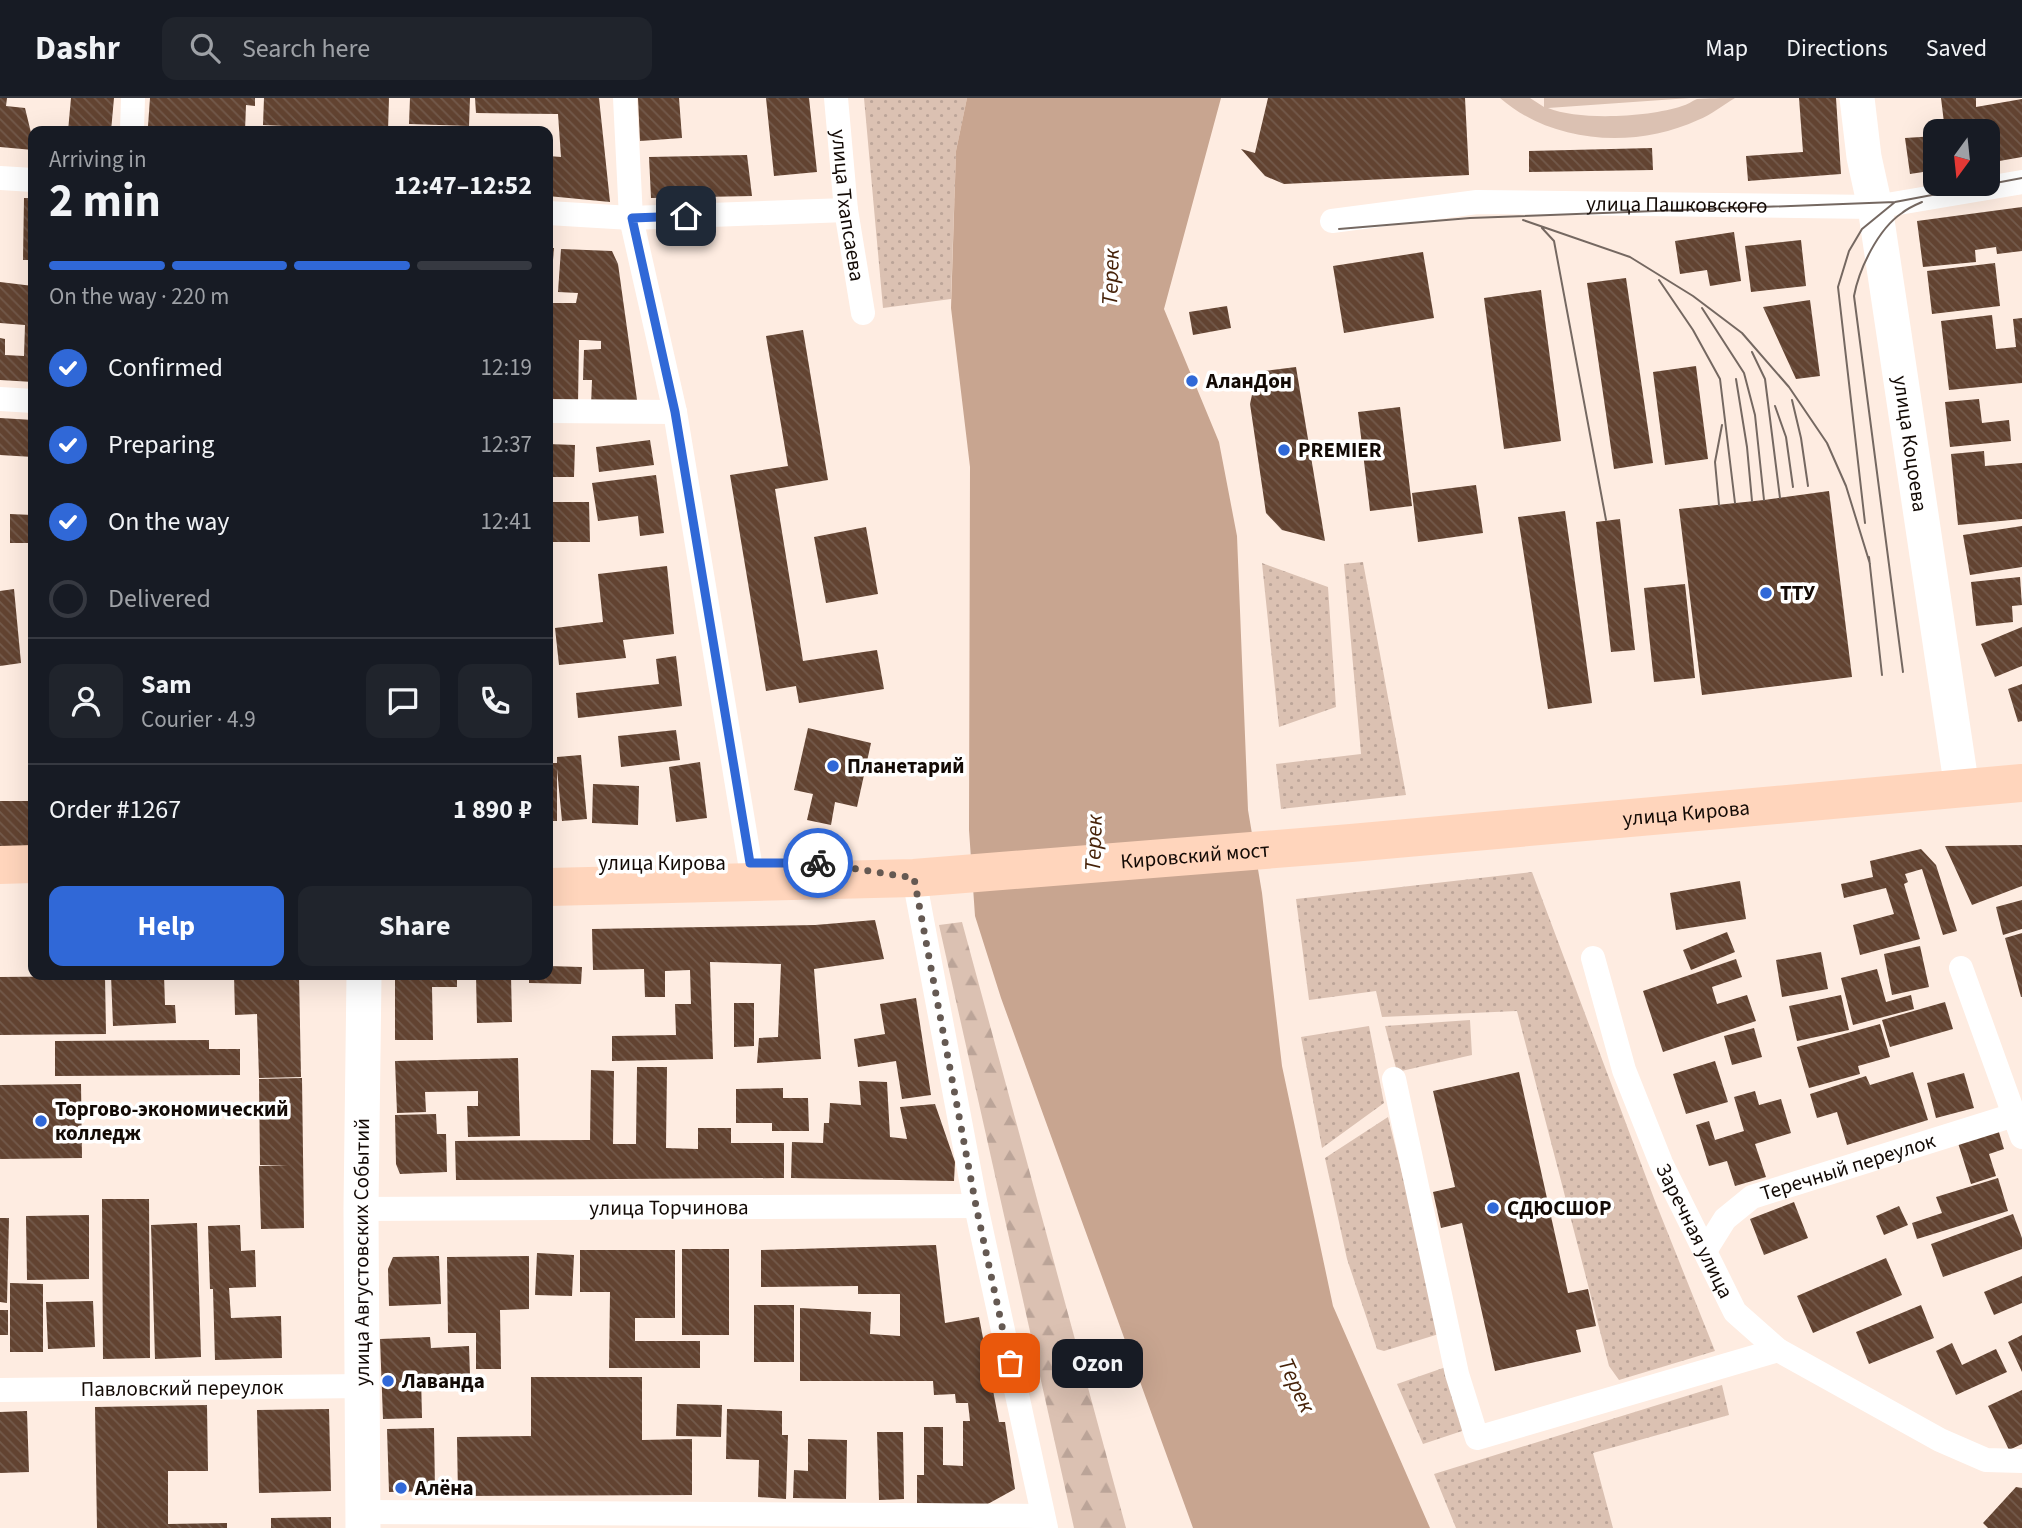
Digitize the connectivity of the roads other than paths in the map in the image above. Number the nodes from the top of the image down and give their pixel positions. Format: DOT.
graph roads {
  1 [pos="134,98"];
  2 [pos="625,98"];
  3 [pos="836,98"];
  4 [pos="1857,98"];
  5 [pos="132,126"];
  6 [pos="0,178"];
  7 [pos="28,180"];
  8 [pos="2022,182"];
  9 [pos="1875,207"];
  10 [pos="846,210"];
  11 [pos="553,213"];
  12 [pos="632,218"];
  13 [pos="1332,220"];
  14 [pos="863,313"];
  15 [pos="0,399"];
  16 [pos="28,401"];
  17 [pos="553,411"];
  18 [pos="675,412"];
  19 [pos="2022,783"];
  20 [pos="1962,789"];
  21 [pos="1351,843"];
  22 [pos="750,863"];
  23 [pos="0,864"];
  24 [pos="28,864"];
  25 [pos="553,864"];
  26 [pos="922,877"];
  27 [pos="553,887"];
  28 [pos="0,890"];
  29 [pos="28,890"];
  30 [pos="1592,958"];
  31 [pos="1961,968"];
  32 [pos="364,980"];
  33 [pos="1394,1079"];
  34 [pos="2018,1126"];
  35 [pos="976,1206"];
  36 [pos="361,1209"];
  37 [pos="1705,1251"];
  38 [pos="1778,1350"];
  39 [pos="363,1386"];
  40 [pos="0,1390"];
  41 [pos="2022,1461"];
  42 [pos="363,1520"];
  43 [pos="1044,1522"];
  1 -- 5 [label="street"];
  2 -- 12 [label="street"];
  3 -- 10 [label="street, улица Тхапсаева"];
  4 -- 9 [label="street, улица Коцоева"];
  6 -- 7 [label="street"];
  8 -- 9 [label="street, улица Пашковского"];
  9 -- 13 [label="street, улица Пашковского"];
  9 -- 20 [label="street, улица Коцоева"];
  10 -- 12 [label="street"];
  10 -- 14 [label="street, улица Тхапсаева"];
  11 -- 12 [label="street"];
  12 -- 18 [label="street"];
  15 -- 16 [label="street"];
  17 -- 18 [label="street"];
  18 -- 22 [label="street"];
  19 -- 20 [label="main road, улица Кирова"];
  20 -- 21 [label="main road, улица Кирова"];
  21 -- 26 [label="main road, Кировский мост"];
  22 -- 25 [label="main road, улица Кирова"];
  22 -- 26 [label="main road, улица Кирова"];
  23 -- 24 [label="main road"];
  26 -- 27 [label="main road, улица Кирова"];
  26 -- 35 [label="street"];
  28 -- 29 [label="main road"];
  30 -- 37 [label="street, Заречная улица"];
  31 -- 34 [label="street"];
  32 -- 36 [label="street, улица Августовских Событий"];
  33 -- 38 [label="street"];
  34 -- 37 [label="street, Теречный переулок"];
  35 -- 36 [label="street, улица Торчинова"];
  35 -- 43 [label="street"];
  36 -- 39 [label="street, улица Августовских Событий"];
  37 -- 38 [label="street, Заречная улица"];
  38 -- 41 [label="street, Заречная улица"];
  39 -- 40 [label="street, Павловский переулок"];
  39 -- 42 [label="street, улица Августовских Событий"];
  42 -- 43 [label="street"];
}
